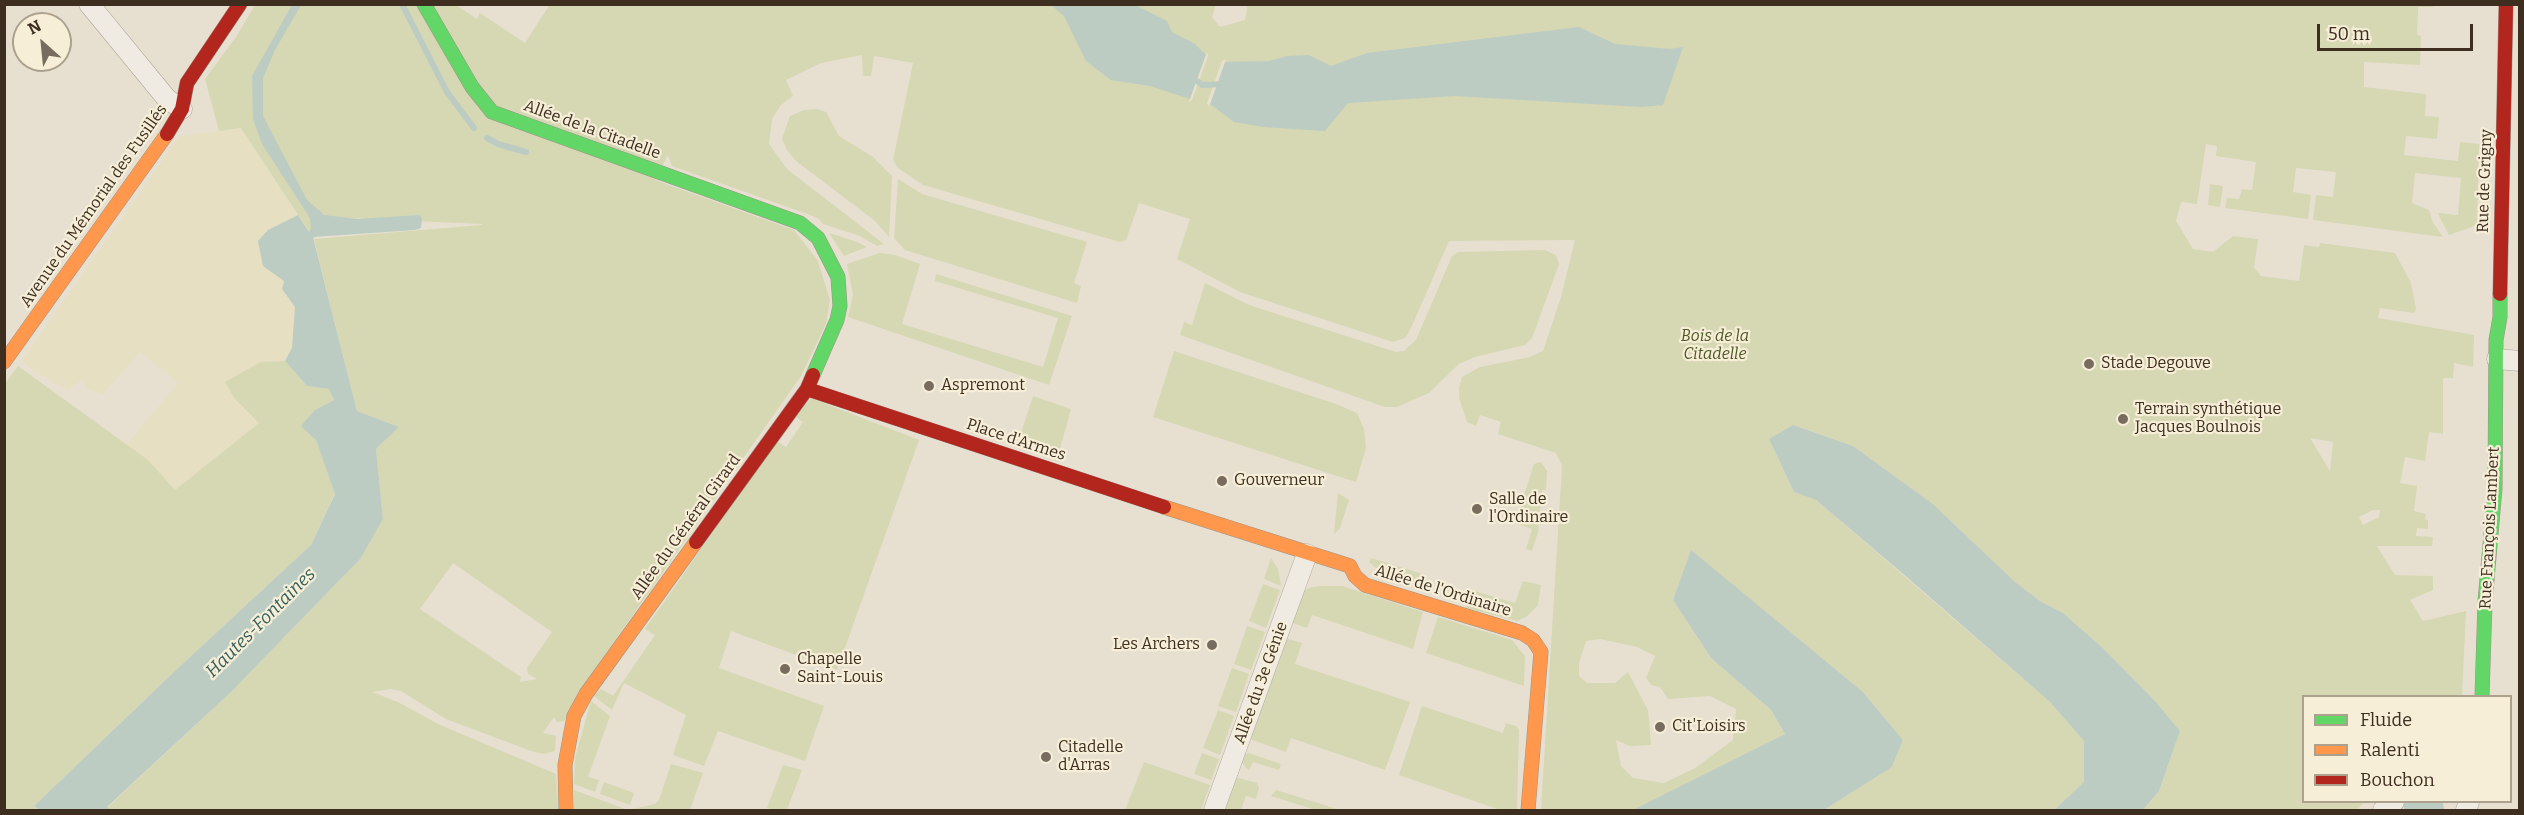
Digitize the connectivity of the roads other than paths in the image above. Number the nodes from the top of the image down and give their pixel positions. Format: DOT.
graph roads {
  1 [pos="89,4"];
  2 [pos="240,4"];
  3 [pos="424,4"];
  4 [pos="2506,4"];
  5 [pos="182,108"];
  6 [pos="800,224"];
  7 [pos="2497,359"];
  8 [pos="2520,361"];
  9 [pos="4,362"];
  10 [pos="807,389"];
  11 [pos="1307,554"];
  12 [pos="1350,566"];
  13 [pos="2482,695"];
  14 [pos="566,810"];
  15 [pos="1214,810"];
  16 [pos="1528,810"];
  1 -- 5 [label="street"];
  2 -- 5 [label="street, Avenue du Mémorial des Fusillés"];
  3 -- 6 [label="street, Allée de la Citadelle"];
  4 -- 7 [label="street, Rue de Grigny"];
  5 -- 9 [label="street, Avenue du Mémorial des Fusillés"];
  6 -- 10 [label="street, Allée du Général Girard"];
  7 -- 8 [label="street"];
  7 -- 13 [label="street, Rue François Lambert"];
  10 -- 11 [label="street, Place d'Armes"];
  10 -- 14 [label="street, Allée du Général Girard"];
  11 -- 12 [label="street, Place d'Armes"];
  11 -- 15 [label="street, Allée du 3e Génie"];
  12 -- 16 [label="street, Allée de l'Ordinaire"];
}
